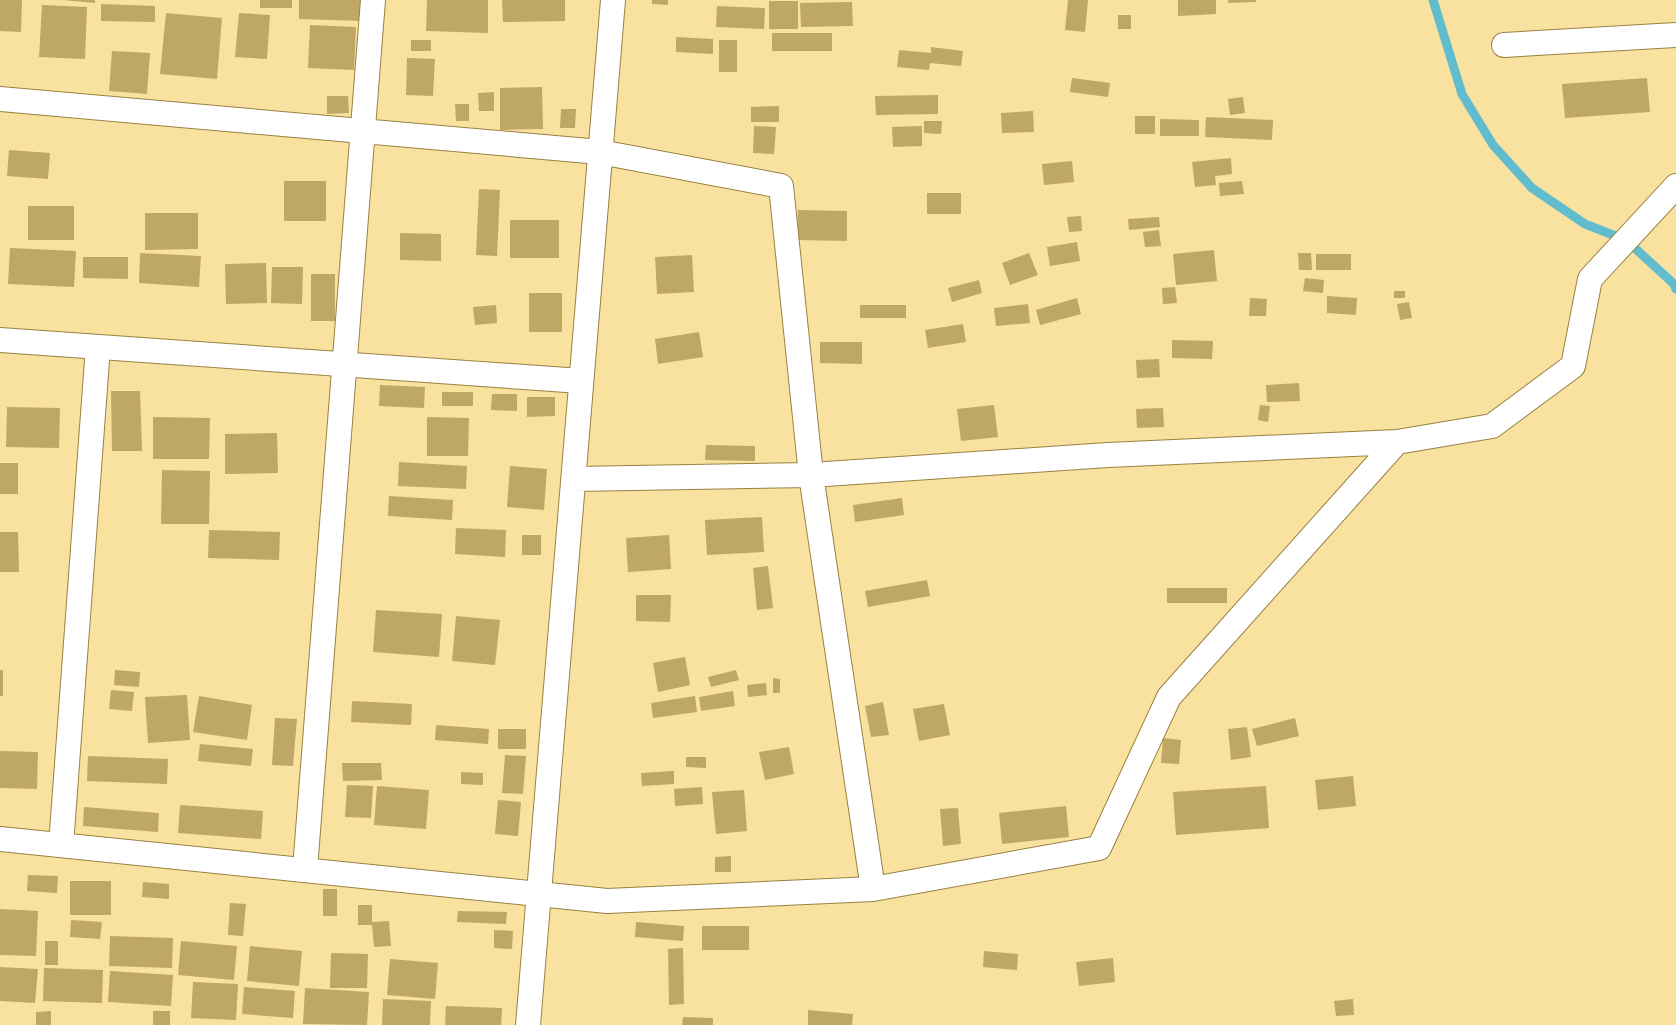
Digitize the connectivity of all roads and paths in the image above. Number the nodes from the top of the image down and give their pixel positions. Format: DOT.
graph roads {
  1 [pos="373,0"];
  2 [pos="612,0"];
  3 [pos="1676,35"];
  4 [pos="1504,45"];
  5 [pos="0,99"];
  6 [pos="363,131"];
  7 [pos="600,152"];
  8 [pos="1676,186"];
  9 [pos="1676,212"];
  10 [pos="1651,213"];
  11 [pos="0,340"];
  12 [pos="98,347"];
  13 [pos="345,364"];
  14 [pos="581,381"];
  15 [pos="1397,442"];
  16 [pos="811,475"];
  17 [pos="574,479"];
  18 [pos="0,839"];
  19 [pos="61,846"];
  20 [pos="305,870"];
  21 [pos="873,889"];
  22 [pos="540,892"];
  23 [pos="528,1025"];
  1 -- 6 [label="street"];
  2 -- 7 [label="street"];
  3 -- 4 [label="street"];
  5 -- 6 [label="street"];
  6 -- 7 [label="street"];
  6 -- 13 [label="street"];
  7 -- 14 [label="street"];
  7 -- 16 [label="street"];
  8 -- 10 [label="street"];
  9 -- 10 [label="street"];
  10 -- 15 [label="street"];
  11 -- 12 [label="street"];
  12 -- 13 [label="street"];
  12 -- 19 [label="street"];
  13 -- 14 [label="street"];
  13 -- 20 [label="street"];
  14 -- 17 [label="street"];
  15 -- 16 [label="street"];
  15 -- 21 [label="street"];
  16 -- 17 [label="street"];
  16 -- 21 [label="street"];
  17 -- 22 [label="street"];
  18 -- 19 [label="street"];
  19 -- 20 [label="street"];
  20 -- 22 [label="street"];
  21 -- 22 [label="street"];
  22 -- 23 [label="street"];
}
